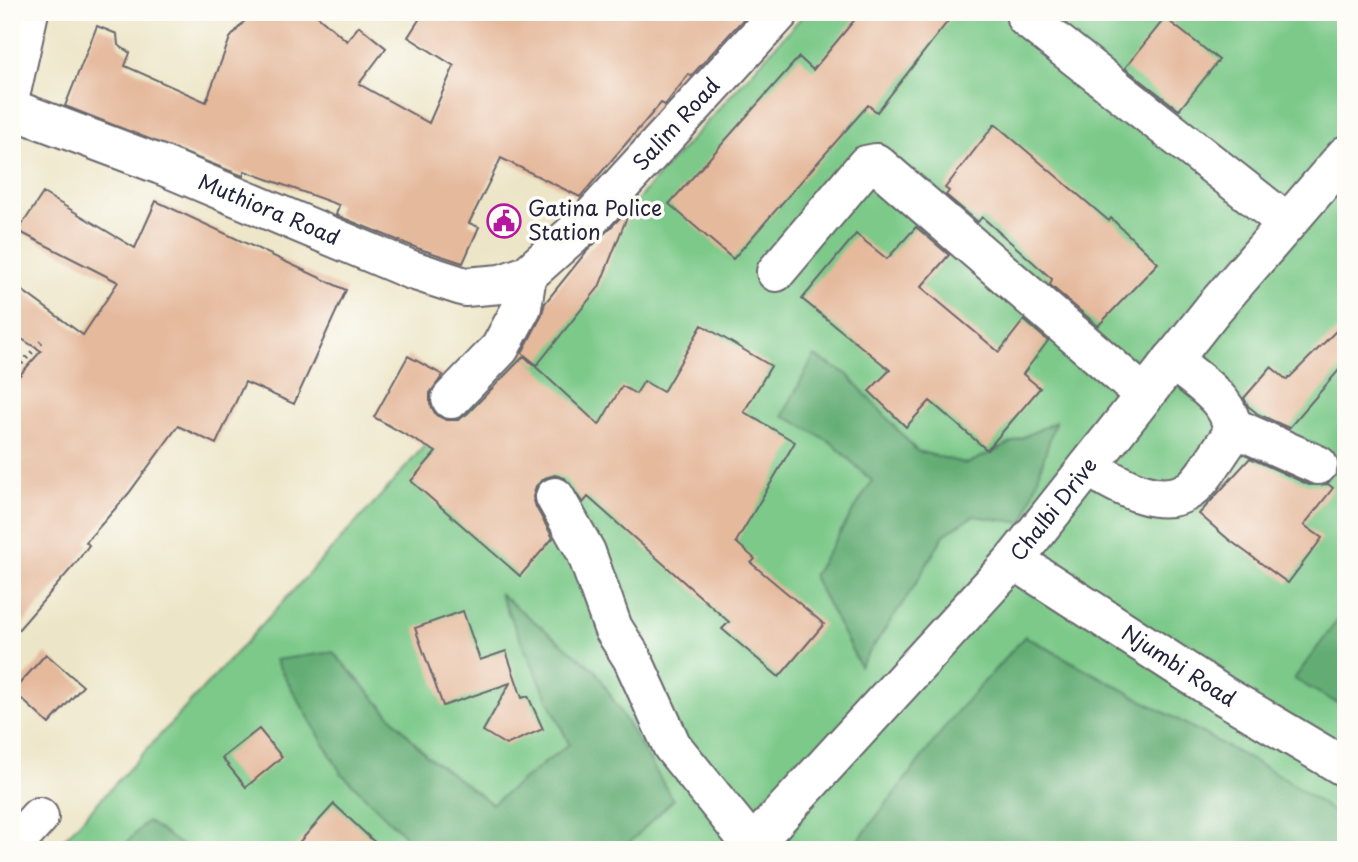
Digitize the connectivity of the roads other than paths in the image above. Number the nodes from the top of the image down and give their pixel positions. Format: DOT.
graph roads {
  1 [pos="29,12"];
  2 [pos="780,12"];
  3 [pos="1026,18"];
  4 [pos="12,88"];
  5 [pos="12,109"];
  6 [pos="1346,155"];
  7 [pos="1287,223"];
  8 [pos="776,272"];
  9 [pos="527,275"];
  10 [pos="1172,360"];
  11 [pos="1144,395"];
  12 [pos="451,399"];
  13 [pos="1233,427"];
  14 [pos="1318,464"];
  15 [pos="1088,467"];
  16 [pos="555,497"];
  17 [pos="1014,560"];
  18 [pos="1346,768"];
  19 [pos="39,817"];
  20 [pos="12,847"];
  21 [pos="750,848"];
  1 -- 4 [label="street"];
  2 -- 9 [label="street, Salim Road"];
  3 -- 7 [label="street"];
  5 -- 9 [label="street, Muthiora Road"];
  6 -- 7 [label="street, Chalbi Drive"];
  7 -- 10 [label="street, Chalbi Drive"];
  8 -- 11 [label="street"];
  9 -- 12 [label="street"];
  10 -- 11 [label="street, Chalbi Drive"];
  10 -- 13 [label="street"];
  11 -- 15 [label="street, Chalbi Drive"];
  13 -- 14 [label="street"];
  13 -- 15 [label="street"];
  15 -- 17 [label="street, Chalbi Drive"];
  16 -- 21 [label="street"];
  17 -- 18 [label="street, Njumbi Road"];
  17 -- 21 [label="street, Chalbi Drive"];
  19 -- 20 [label="street"];
}
